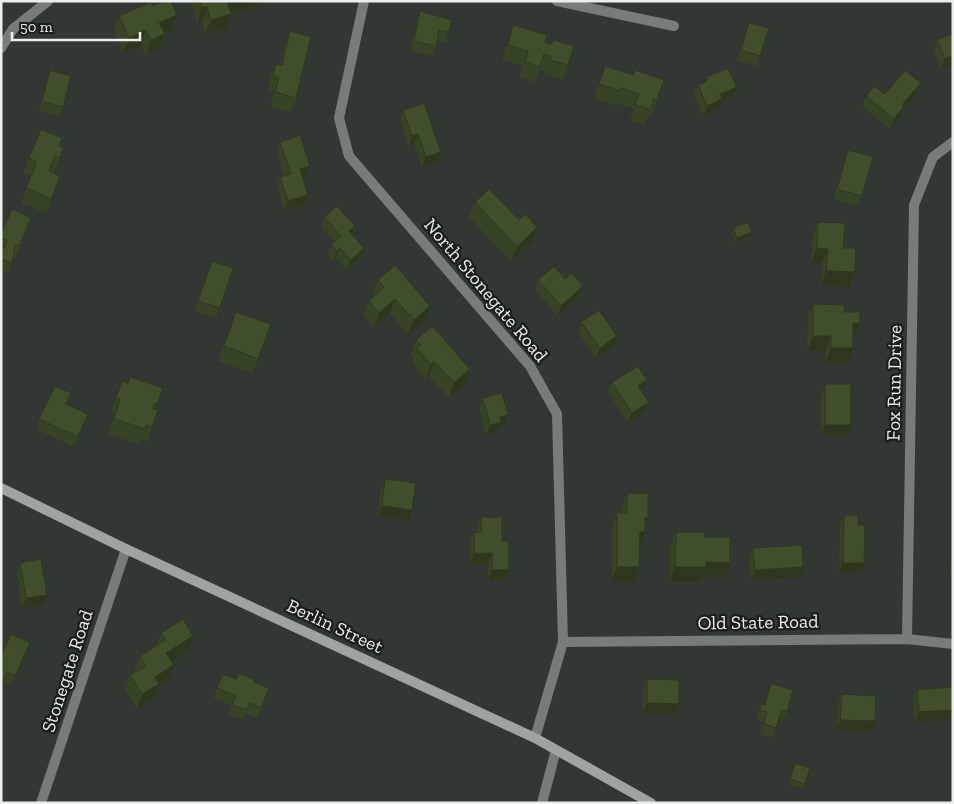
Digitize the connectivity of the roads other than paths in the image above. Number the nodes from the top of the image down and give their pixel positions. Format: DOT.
graph roads {
  1 [pos="48,1"];
  2 [pos="364,1"];
  3 [pos="557,1"];
  4 [pos="674,26"];
  5 [pos="1,48"];
  6 [pos="953,142"];
  7 [pos="1,488"];
  8 [pos="126,549"];
  9 [pos="907,639"];
  10 [pos="563,642"];
  11 [pos="953,644"];
  12 [pos="535,738"];
  13 [pos="556,750"];
  14 [pos="41,803"];
  15 [pos="542,803"];
  16 [pos="651,803"];
  1 -- 5 [label="street"];
  2 -- 10 [label="street, North Stonegate Road"];
  3 -- 4 [label="street"];
  6 -- 9 [label="street, Fox Run Drive"];
  7 -- 8 [label="main road, Berlin Street"];
  8 -- 12 [label="main road, Berlin Street"];
  8 -- 14 [label="street, Stonegate Road"];
  9 -- 10 [label="street, Old State Road"];
  9 -- 11 [label="street, Old State Road"];
  10 -- 12 [label="street, North Stonegate Road"];
  12 -- 13 [label="main road, Berlin Street"];
  13 -- 15 [label="street"];
  13 -- 16 [label="main road, Berlin Street"];
}
